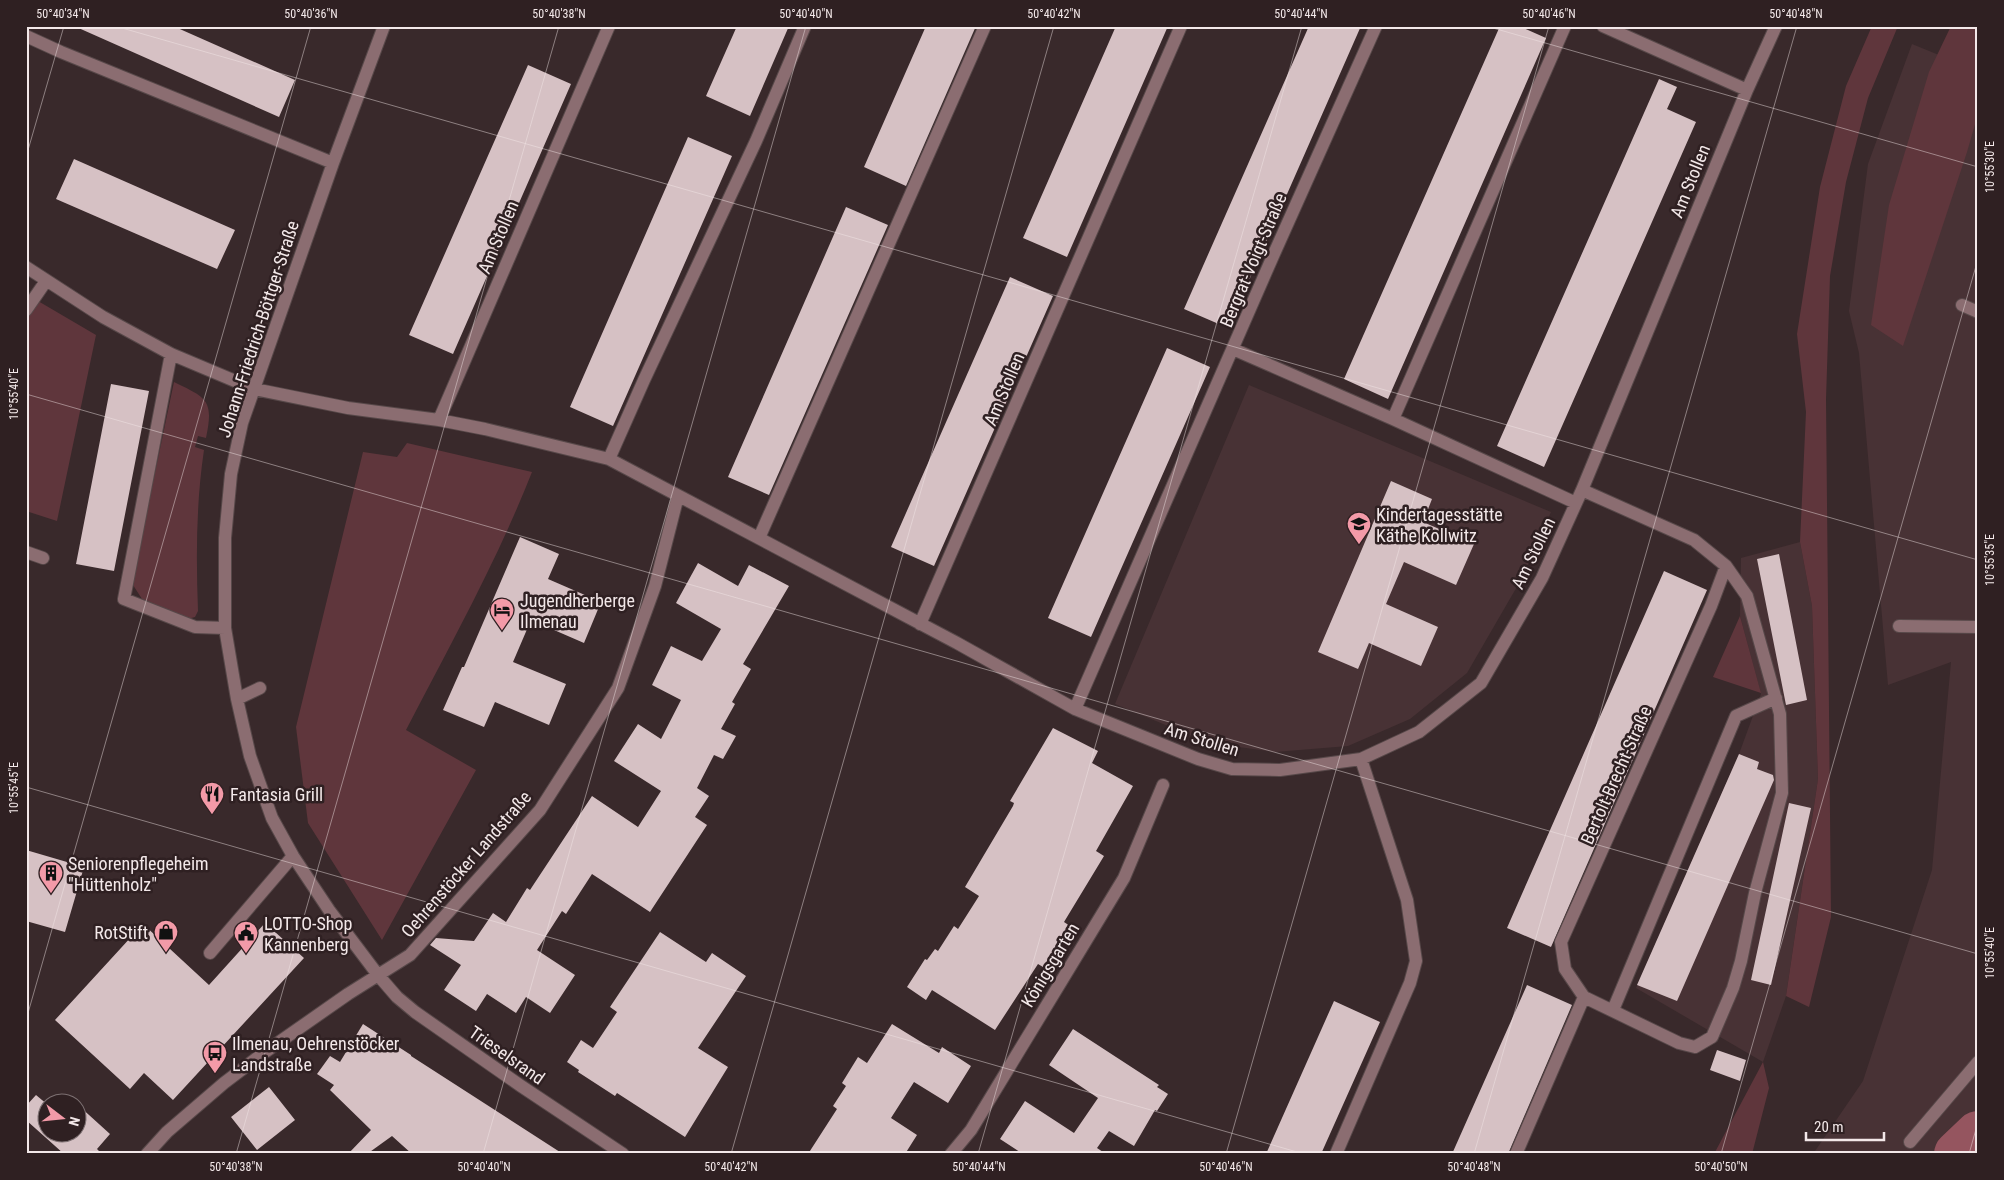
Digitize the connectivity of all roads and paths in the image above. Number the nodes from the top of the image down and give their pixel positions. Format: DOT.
graph roads {
  1 [pos="384,26"];
  2 [pos="609,26"];
  3 [pos="805,26"];
  4 [pos="985,26"];
  5 [pos="1181,26"];
  6 [pos="1376,26"];
  7 [pos="1565,26"];
  8 [pos="1603,26"];
  9 [pos="1776,26"];
  10 [pos="26,36"];
  11 [pos="1746,90"];
  12 [pos="333,163"];
  13 [pos="26,267"];
  14 [pos="46,281"];
  15 [pos="1962,305"];
  16 [pos="26,310"];
  17 [pos="1978,312"];
  18 [pos="1233,349"];
  19 [pos="170,354"];
  20 [pos="254,389"];
  21 [pos="1393,419"];
  22 [pos="439,420"];
  23 [pos="609,459"];
  24 [pos="1582,490"];
  25 [pos="678,496"];
  26 [pos="1576,503"];
  27 [pos="759,538"];
  28 [pos="26,552"];
  29 [pos="43,558"];
  30 [pos="1726,566"];
  31 [pos="920,624"];
  32 [pos="1899,626"];
  33 [pos="1978,627"];
  34 [pos="225,628"];
  35 [pos="260,688"];
  36 [pos="1776,698"];
  37 [pos="237,699"];
  38 [pos="1075,709"];
  39 [pos="1361,759"];
  40 [pos="1162,785"];
  41 [pos="293,856"];
  42 [pos="210,953"];
  43 [pos="378,975"];
  44 [pos="1584,996"];
  45 [pos="1613,1010"];
  46 [pos="1978,1062"];
  47 [pos="1910,1142"];
  48 [pos="147,1154"];
  49 [pos="623,1154"];
  50 [pos="951,1154"];
  51 [pos="1336,1154"];
  52 [pos="1516,1154"];
  1 -- 12 [label="street, Johann-Friedrich-Böttger-Straße"];
  2 -- 22 [label="street, Am Stollen"];
  3 -- 23 [label="street"];
  4 -- 27 [label="street"];
  5 -- 31 [label="street, Am Stollen"];
  6 -- 18 [label="street, Bergrat-Voigt-Straße"];
  7 -- 21 [label="street"];
  8 -- 11 [label="street"];
  9 -- 11 [label="street, Am Stollen"];
  10 -- 12 [label="street"];
  11 -- 24 [label="street, Am Stollen"];
  12 -- 20 [label="street, Johann-Friedrich-Böttger-Straße"];
  13 -- 14 [label="street, Am Stollen"];
  14 -- 16 [label="street"];
  14 -- 19 [label="street, Am Stollen"];
  15 -- 17 [label="street"];
  18 -- 21 [label="street, Bergrat-Voigt-Straße"];
  18 -- 38 [label="street"];
  19 -- 20 [label="street, Am Stollen"];
  19 -- 34 [label="street"];
  20 -- 22 [label="street, Am Stollen"];
  20 -- 34 [label="street, Johann-Friedrich-Böttger-Straße"];
  21 -- 26 [label="street, Bergrat-Voigt-Straße"];
  22 -- 23 [label="street, Am Stollen"];
  23 -- 25 [label="street, Am Stollen"];
  24 -- 26 [label="street, Am Stollen"];
  24 -- 30 [label="street"];
  25 -- 27 [label="street, Am Stollen"];
  25 -- 43 [label="street, Oehrenstöcker Landstraße"];
  26 -- 39 [label="street, Am Stollen"];
  27 -- 31 [label="street, Am Stollen"];
  28 -- 29 [label="street"];
  30 -- 36 [label="street"];
  30 -- 44 [label="street, Bertolt-Brecht-Straße"];
  31 -- 38 [label="street, Am Stollen"];
  32 -- 33 [label="street"];
  34 -- 37 [label="street, Johann-Friedrich-Böttger-Straße"];
  35 -- 37 [label="street"];
  36 -- 45 [label="street"];
  36 -- 45 [label="street, Bertolt-Brecht-Straße"];
  37 -- 41 [label="street, Johann-Friedrich-Böttger-Straße"];
  38 -- 39 [label="street, Am Stollen"];
  39 -- 51 [label="street"];
  40 -- 50 [label="street, Königsgarten"];
  41 -- 42 [label="street"];
  41 -- 43 [label="street, Johann-Friedrich-Böttger-Straße"];
  43 -- 48 [label="street, Oehrenstöcker Landstraße"];
  43 -- 49 [label="street, Trieselsrand"];
  44 -- 45 [label="street, Bertolt-Brecht-Straße"];
  44 -- 52 [label="street"];
  46 -- 47 [label="street"];
}
